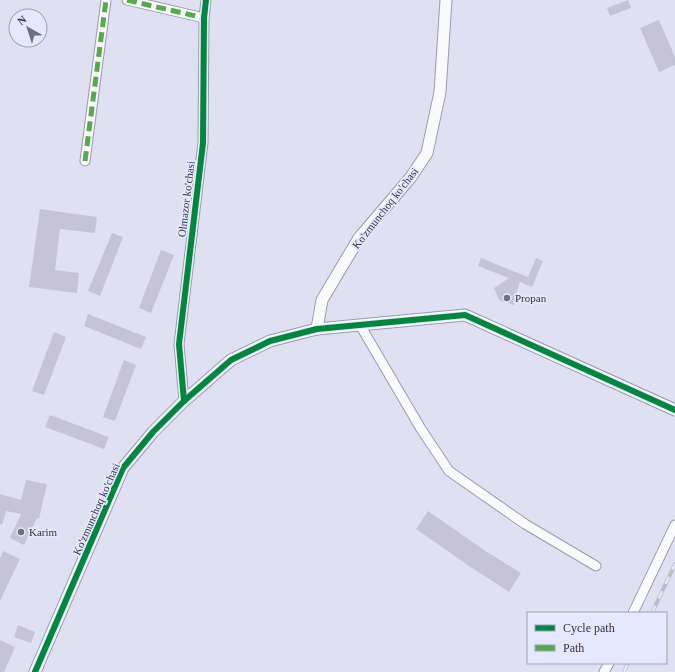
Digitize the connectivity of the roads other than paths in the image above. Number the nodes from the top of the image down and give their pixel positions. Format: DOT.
graph roads {
  1 [pos="106,0"];
  2 [pos="127,0"];
  3 [pos="206,0"];
  4 [pos="446,0"];
  5 [pos="204,18"];
  6 [pos="85,161"];
  7 [pos="360,325"];
  8 [pos="317,329"];
  9 [pos="184,401"];
  10 [pos="675,410"];
  11 [pos="675,525"];
  12 [pos="596,566"];
  13 [pos="633,612"];
  14 [pos="35,672"];
  1 -- 6 [label="street"];
  2 -- 5 [label="street"];
  3 -- 5 [label="street, Olmazor ko'chasi"];
  4 -- 8 [label="street, Ko'zmunchoq ko'chasi"];
  5 -- 9 [label="street, Olmazor ko'chasi"];
  7 -- 8 [label="street"];
  7 -- 10 [label="street"];
  7 -- 12 [label="street"];
  8 -- 9 [label="street, Ko'zmunchoq ko'chasi"];
  9 -- 14 [label="street, Ko'zmunchoq ko'chasi"];
  11 -- 13 [label="street"];
}
